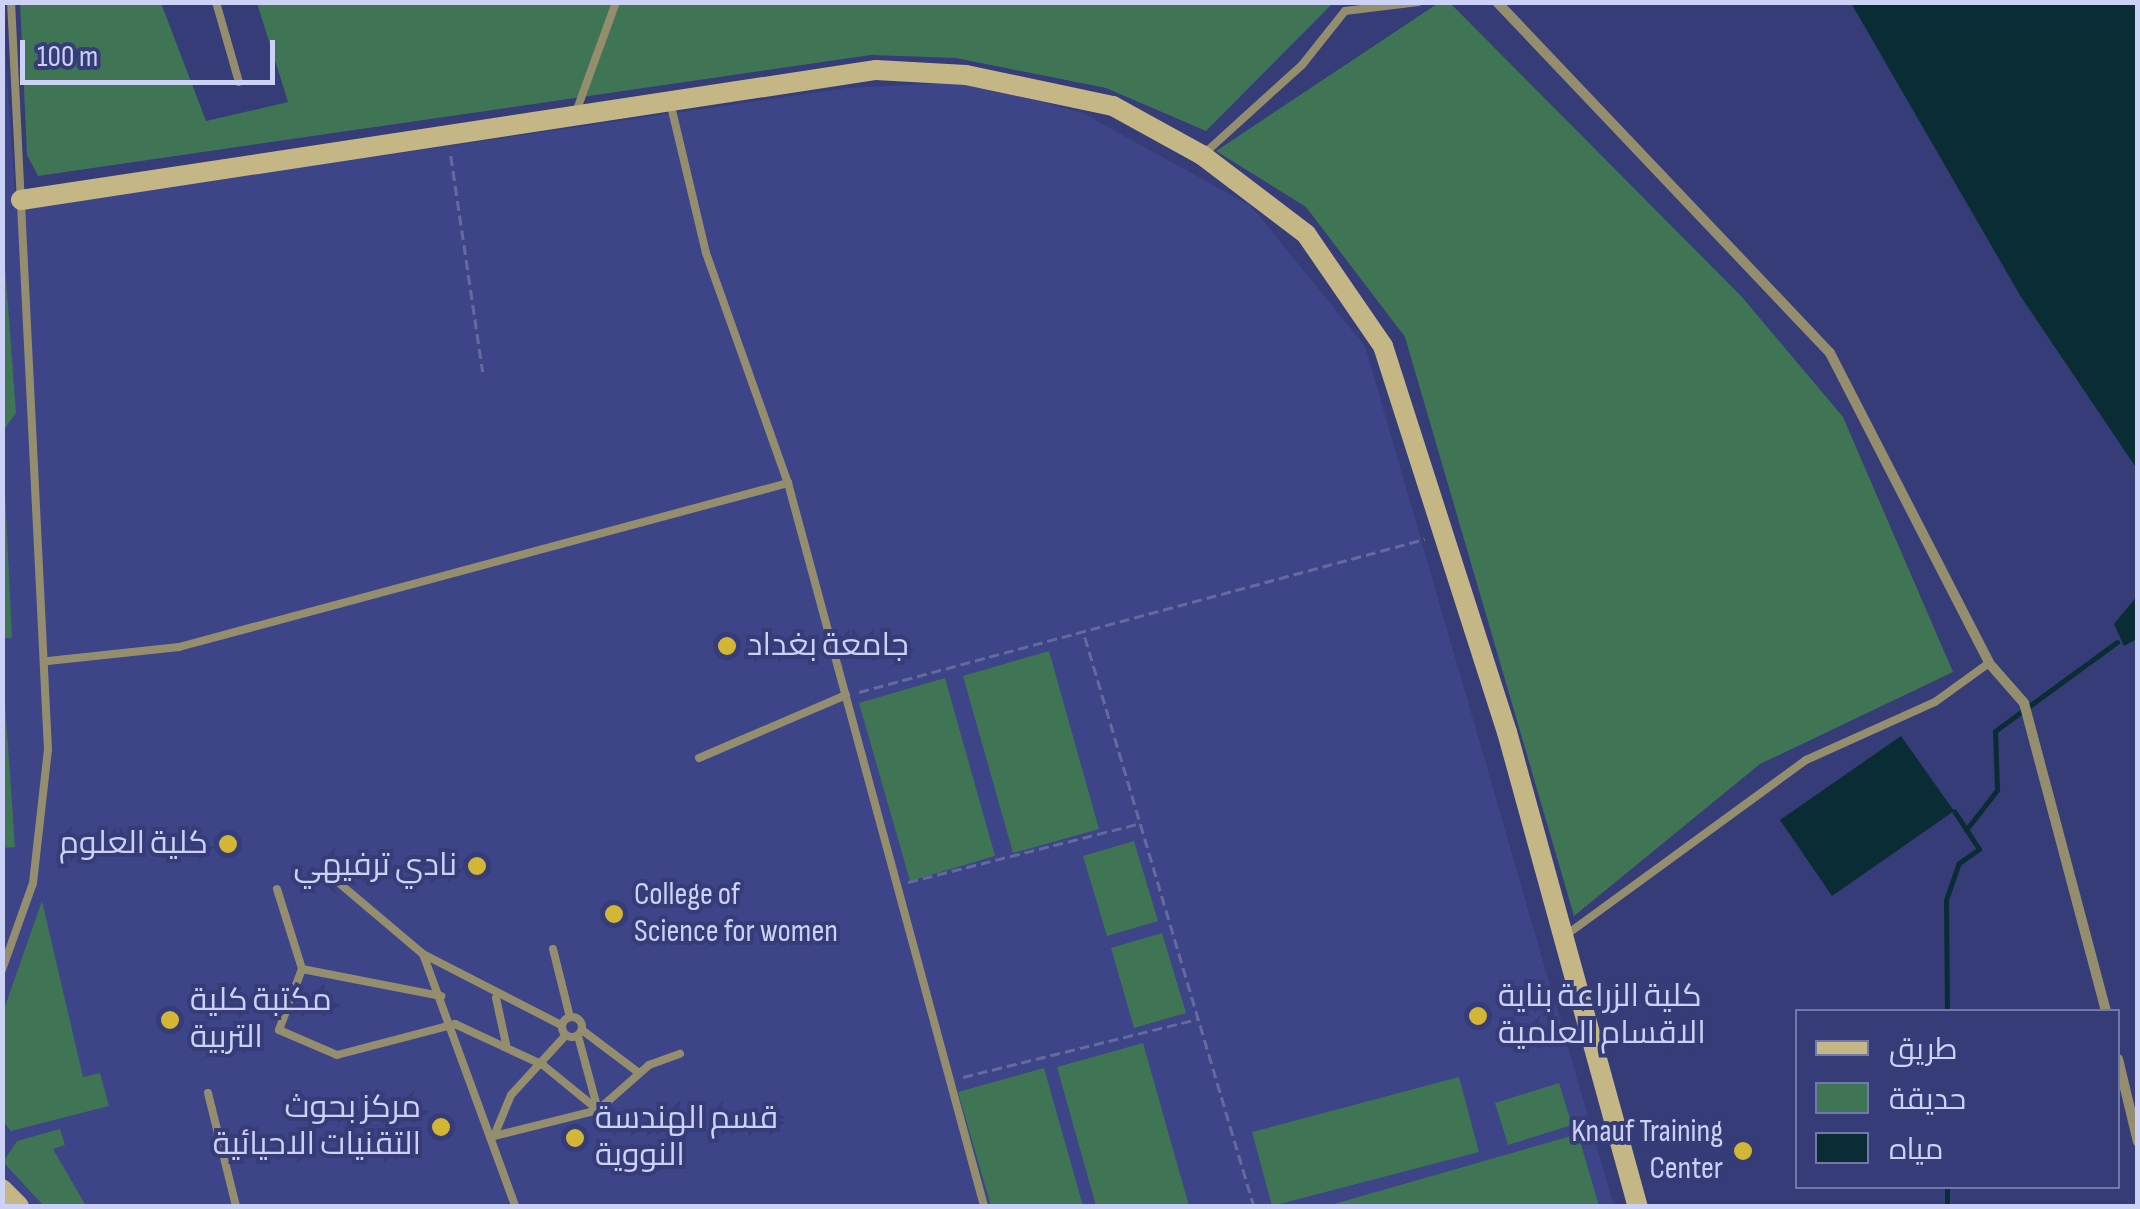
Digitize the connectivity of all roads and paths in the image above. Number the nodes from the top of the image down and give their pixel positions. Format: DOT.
graph roads {
  1 [pos="11,2"];
  2 [pos="216,2"];
  3 [pos="616,2"];
  4 [pos="1418,2"];
  5 [pos="1497,2"];
  6 [pos="239,82"];
  7 [pos="670,102"];
  8 [pos="575,116"];
  9 [pos="448,133"];
  10 [pos="1202,155"];
  11 [pos="12,201"];
  12 [pos="483,372"];
  13 [pos="788,482"];
  14 [pos="1446,533"];
  15 [pos="1084,634"];
  16 [pos="48,661"];
  17 [pos="1990,663"];
  18 [pos="846,695"];
  19 [pos="698,758"];
  20 [pos="1138,824"];
  21 [pos="333,878"];
  22 [pos="896,885"];
  23 [pos="277,889"];
  24 [pos="1562,938"];
  25 [pos="554,948"];
  26 [pos="423,954"];
  27 [pos="302,969"];
  28 [pos="2,970"];
  29 [pos="441,996"];
  30 [pos="496,998"];
  31 [pos="2105,1009"];
  32 [pos="570,1017"];
  33 [pos="1199,1018"];
  34 [pos="455,1024"];
  35 [pos="562,1025"];
  36 [pos="580,1033"];
  37 [pos="566,1036"];
  38 [pos="506,1044"];
  39 [pos="680,1054"];
  40 [pos="543,1066"];
  41 [pos="2120,1067"];
  42 [pos="640,1073"];
  43 [pos="952,1080"];
  44 [pos="208,1093"];
  45 [pos="598,1110"];
  46 [pos="494,1136"];
  47 [pos="2138,1142"];
  48 [pos="2,1189"];
  49 [pos="20,1206"];
  50 [pos="236,1206"];
  51 [pos="514,1206"];
  52 [pos="984,1206"];
  53 [pos="1254,1206"];
  54 [pos="1638,1206"];
  1 -- 11 [label="lane"];
  2 -- 6 [label="lane"];
  3 -- 8 [label="lane"];
  4 -- 10 [label="lane"];
  5 -- 17 [label="street"];
  7 -- 8 [label="street"];
  7 -- 10 [label="street"];
  7 -- 13 [label="lane"];
  8 -- 9 [label="street"];
  9 -- 11 [label="street"];
  9 -- 12 [label="path"];
  10 -- 14 [label="street"];
  11 -- 16 [label="lane"];
  13 -- 16 [label="lane"];
  13 -- 18 [label="lane"];
  14 -- 15 [label="path"];
  14 -- 24 [label="street"];
  15 -- 18 [label="path"];
  15 -- 20 [label="path"];
  16 -- 28 [label="lane"];
  17 -- 24 [label="lane"];
  17 -- 31 [label="street"];
  18 -- 19 [label="lane"];
  18 -- 22 [label="lane"];
  20 -- 22 [label="path"];
  20 -- 33 [label="path"];
  21 -- 26 [label="lane"];
  22 -- 43 [label="lane"];
  23 -- 27 [label="lane"];
  24 -- 54 [label="street"];
  25 -- 32 [label="lane"];
  26 -- 29 [label="lane"];
  26 -- 30 [label="lane"];
  27 -- 29 [label="lane"];
  27 -- 34 [label="lane"];
  29 -- 34 [label="lane"];
  30 -- 35 [label="lane"];
  30 -- 38 [label="lane"];
  32 -- 35 [label="lane"];
  32 -- 36 [label="lane"];
  33 -- 43 [label="path"];
  33 -- 53 [label="path"];
  34 -- 38 [label="lane"];
  34 -- 46 [label="lane"];
  35 -- 37 [label="lane"];
  36 -- 37 [label="lane"];
  36 -- 42 [label="lane"];
  36 -- 45 [label="lane"];
  37 -- 40 [label="lane"];
  38 -- 40 [label="lane"];
  39 -- 42 [label="lane"];
  40 -- 45 [label="lane"];
  40 -- 46 [label="lane"];
  41 -- 47 [label="street"];
  42 -- 45 [label="lane"];
  43 -- 52 [label="lane"];
  44 -- 50 [label="lane"];
  45 -- 46 [label="lane"];
  46 -- 51 [label="lane"];
  48 -- 49 [label="street"];
}
